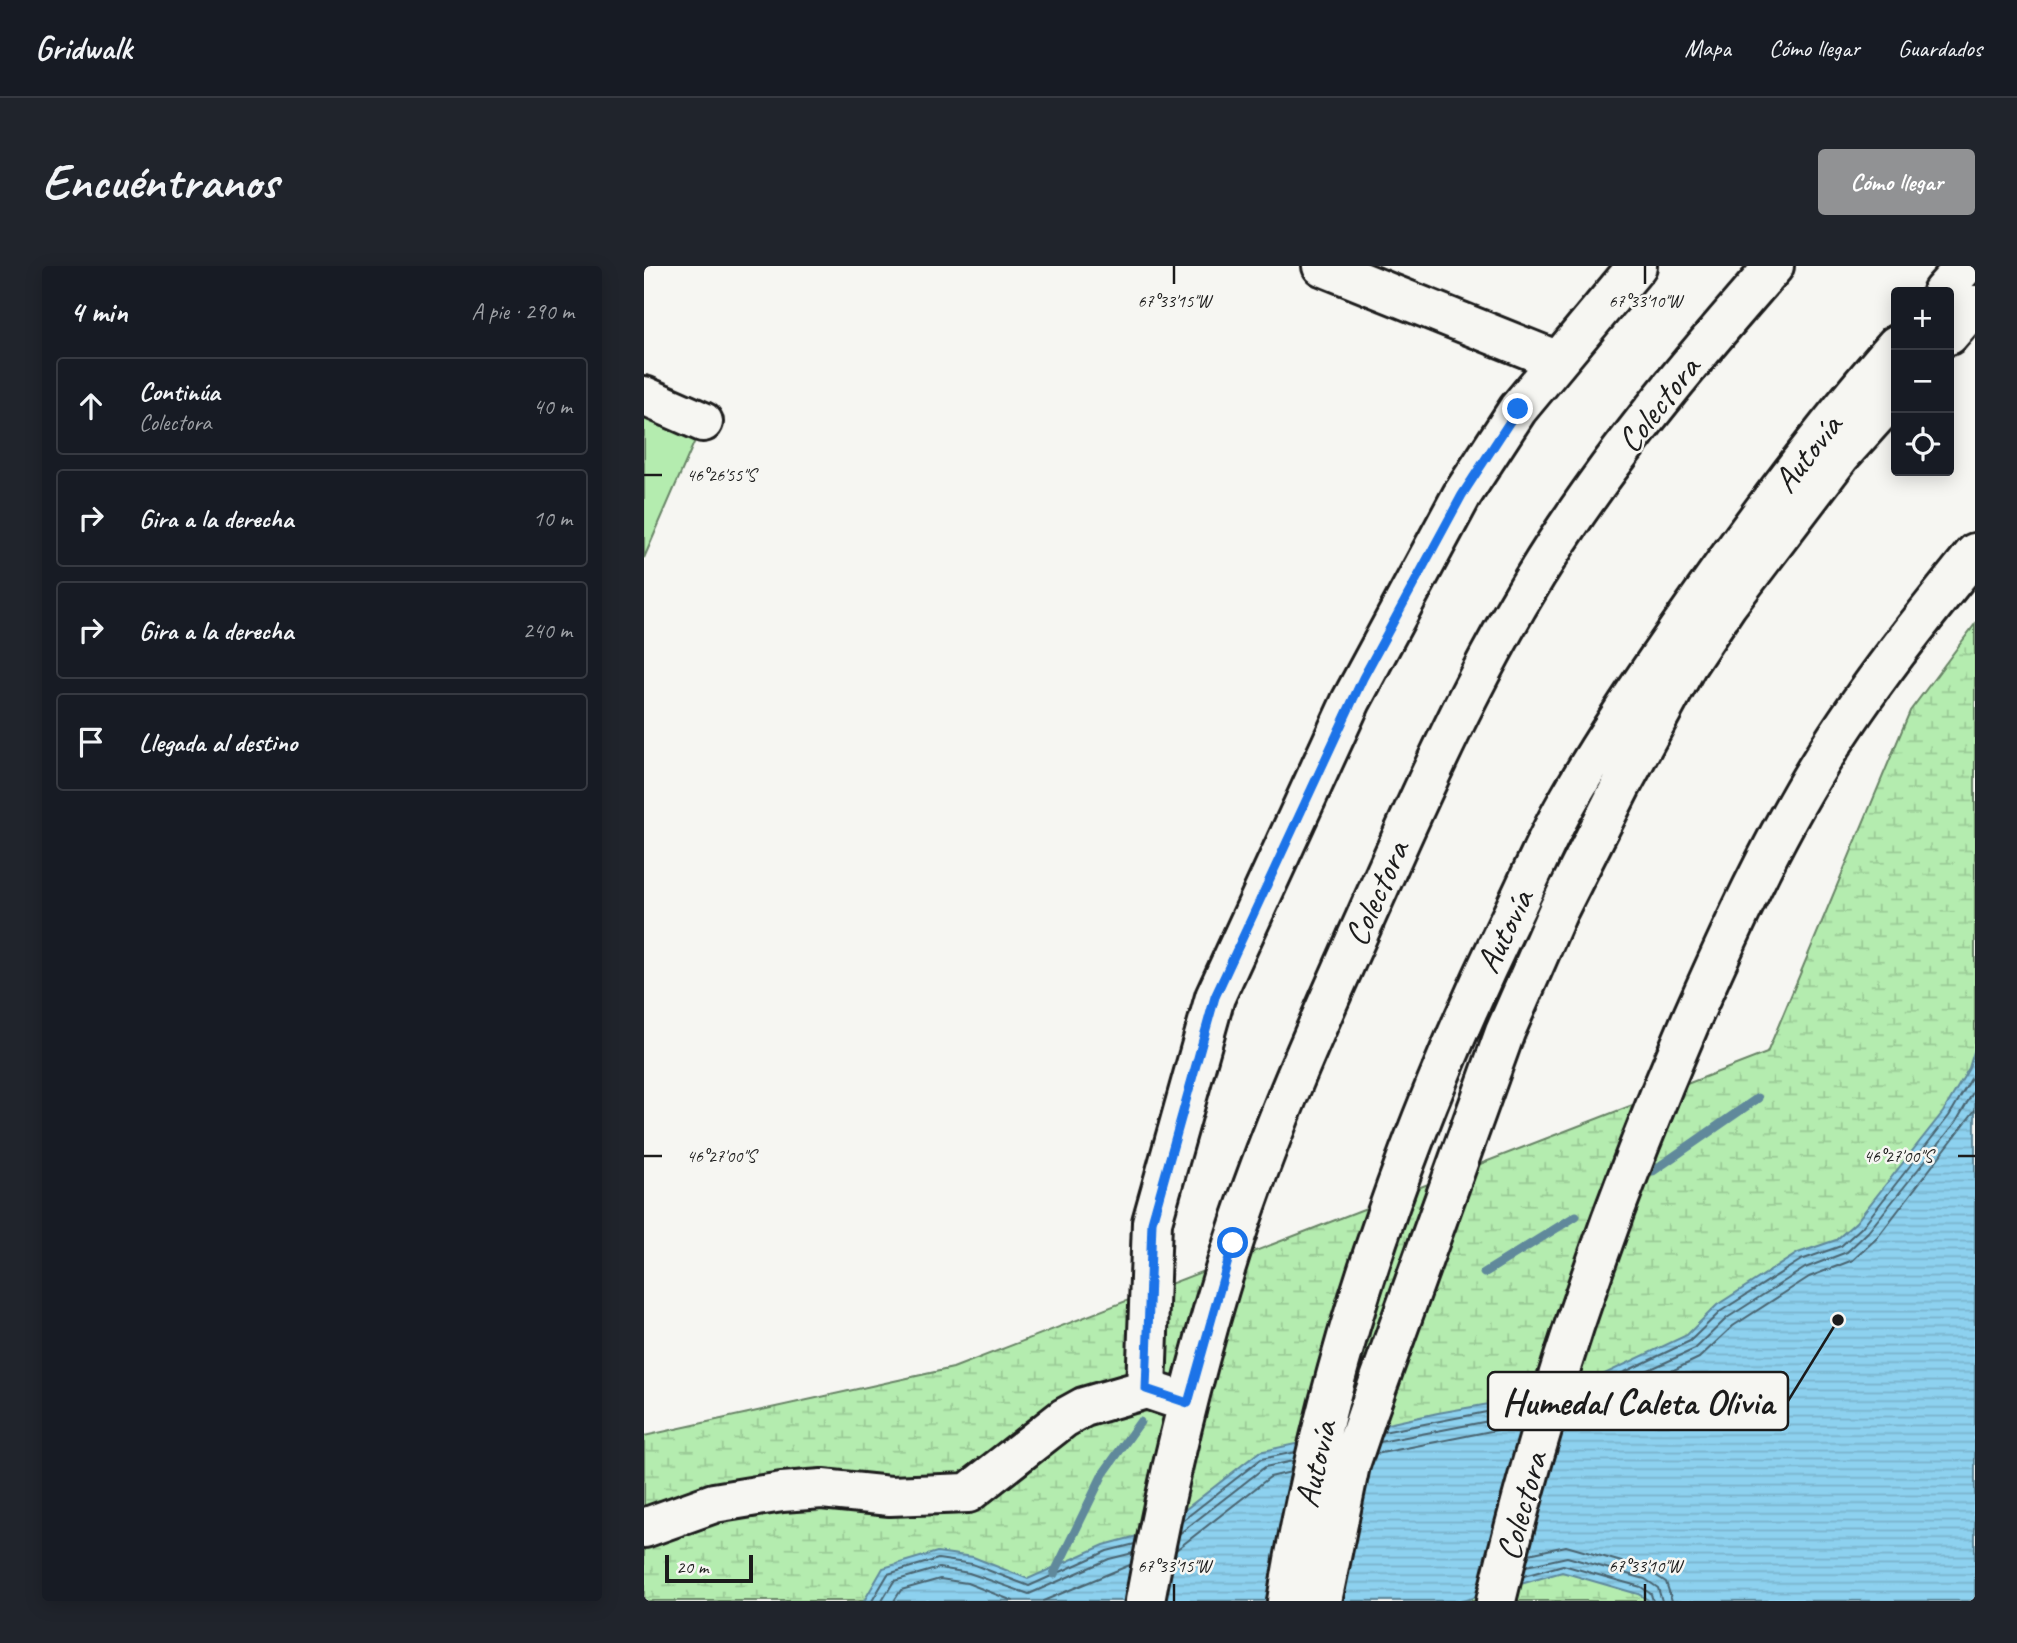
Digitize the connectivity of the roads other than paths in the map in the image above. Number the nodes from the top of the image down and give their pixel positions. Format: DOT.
graph roads {
  1 [pos="1322,266"];
  2 [pos="1637,266"];
  3 [pos="1774,266"];
  4 [pos="1965,266"];
  5 [pos="1946,287"];
  6 [pos="1975,305"];
  7 [pos="1954,329"];
  8 [pos="1892,350"];
  9 [pos="1558,361"];
  10 [pos="644,396"];
  11 [pos="1891,400"];
  12 [pos="703,422"];
  13 [pos="1975,553"];
  14 [pos="1146,1389"];
  15 [pos="1188,1403"];
  16 [pos="644,1528"];
  17 [pos="1145,1601"];
  18 [pos="1287,1601"];
  19 [pos="1322,1601"];
  20 [pos="1496,1601"];
  1 -- 9 [label="street"];
  2 -- 9 [label="street"];
  3 -- 15 [label="street, Colectora"];
  4 -- 5 [label="street"];
  6 -- 7 [label="street"];
  8 -- 18 [label="street, Autovía"];
  9 -- 14 [label="street"];
  10 -- 12 [label="street"];
  11 -- 19 [label="street, Autovía"];
  13 -- 20 [label="street, Colectora"];
  14 -- 15 [label="street"];
  14 -- 16 [label="street"];
  15 -- 17 [label="street, Colectora"];
}
